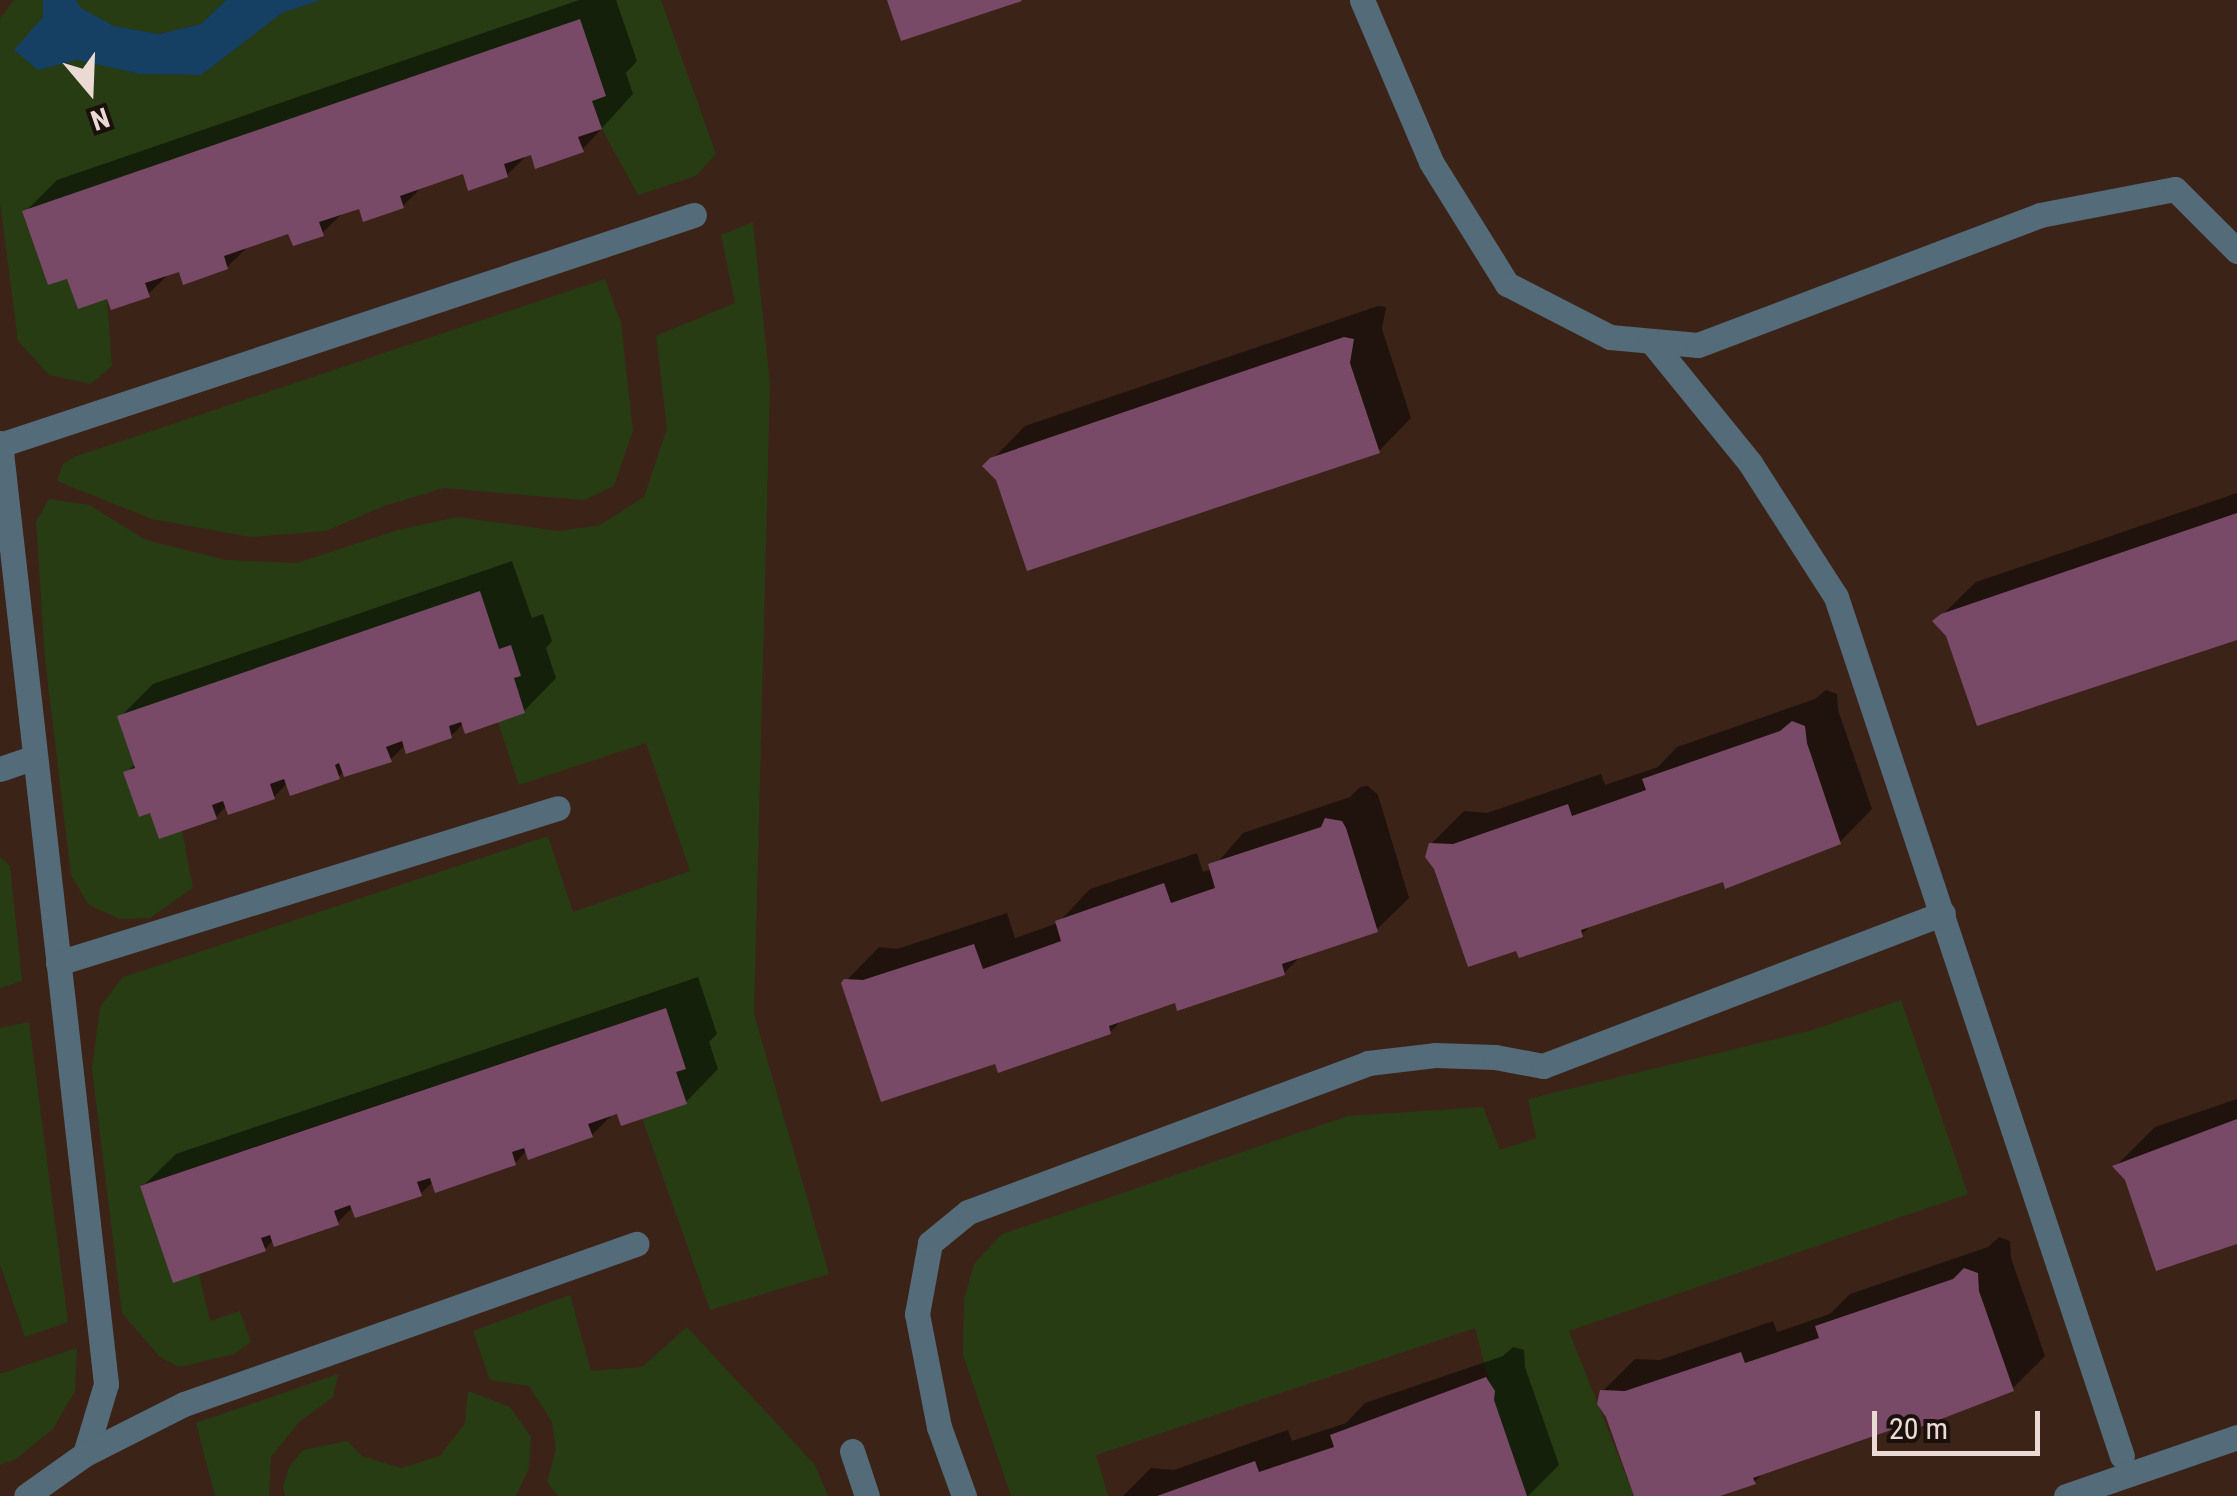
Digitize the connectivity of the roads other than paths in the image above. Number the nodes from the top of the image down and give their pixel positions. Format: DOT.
graph roads {
  1 [pos="1362,0"];
  2 [pos="694,215"];
  3 [pos="2237,250"];
  4 [pos="1651,341"];
  5 [pos="0,444"];
  6 [pos="35,757"];
  7 [pos="0,769"];
  8 [pos="558,808"];
  9 [pos="1943,913"];
  10 [pos="58,963"];
  11 [pos="637,1244"];
  12 [pos="2237,1437"];
  13 [pos="852,1451"];
  14 [pos="86,1454"];
  15 [pos="2122,1456"];
  16 [pos="26,1496"];
  17 [pos="867,1496"];
  18 [pos="964,1496"];
  19 [pos="2066,1496"];
  1 -- 4 [label="lane"];
  2 -- 5 [label="lane"];
  3 -- 4 [label="lane"];
  4 -- 9 [label="lane"];
  5 -- 6 [label="lane"];
  6 -- 7 [label="lane"];
  6 -- 10 [label="lane"];
  8 -- 10 [label="lane"];
  9 -- 15 [label="lane"];
  9 -- 18 [label="lane"];
  10 -- 14 [label="lane"];
  11 -- 14 [label="lane"];
  12 -- 19 [label="lane"];
  13 -- 17 [label="lane"];
  14 -- 16 [label="lane"];
}
